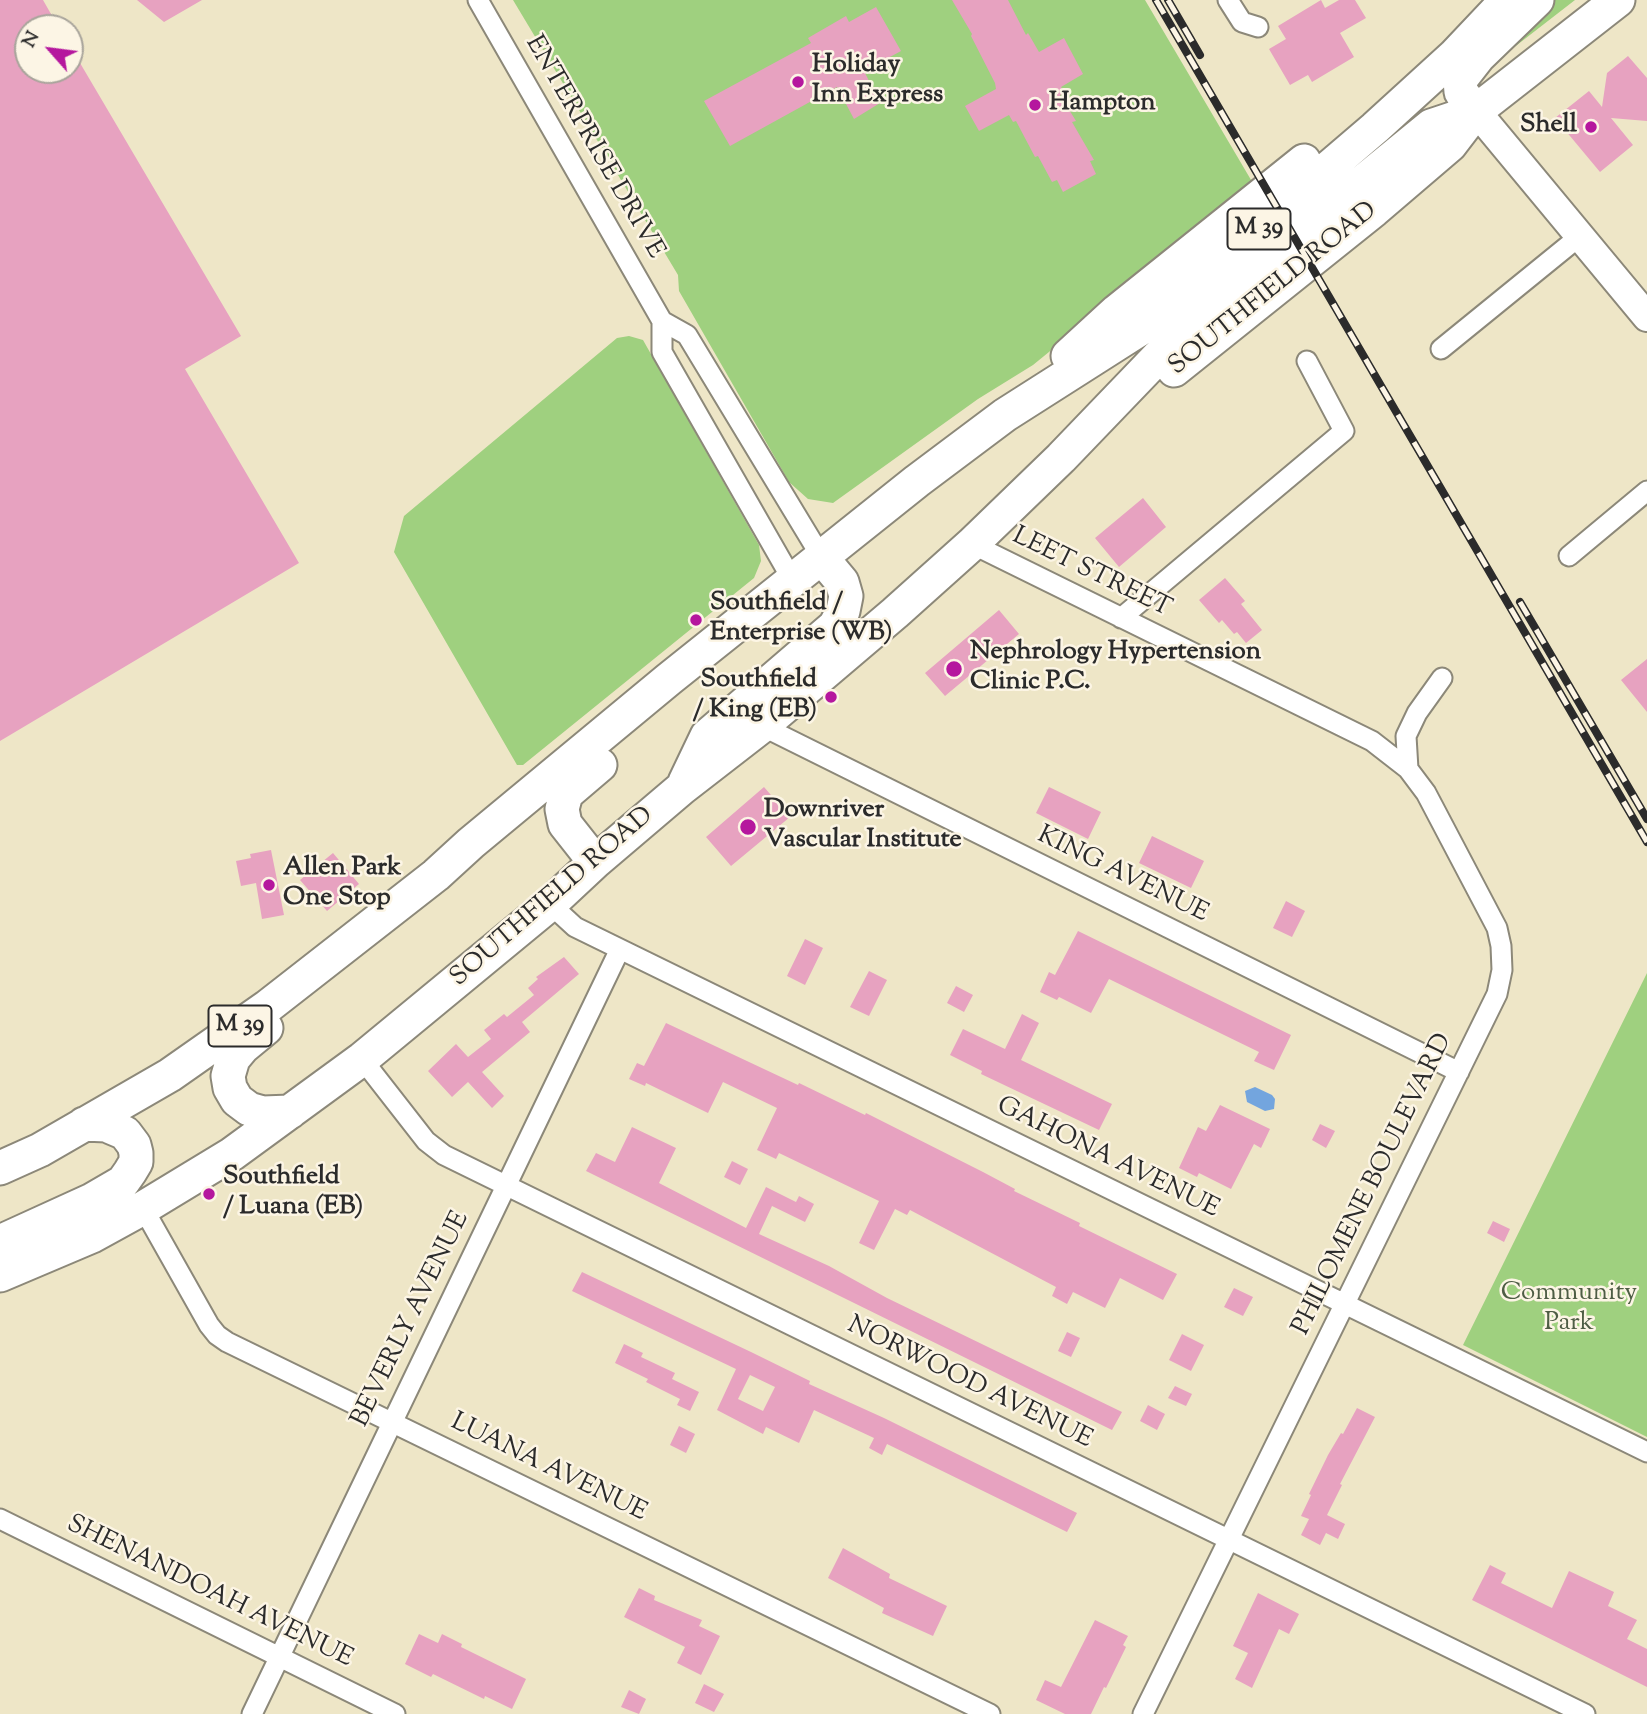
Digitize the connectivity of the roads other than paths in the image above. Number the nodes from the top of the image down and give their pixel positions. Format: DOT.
graph roads {
  1 [pos="478,0"];
  2 [pos="1228,0"];
  3 [pos="1537,0"];
  4 [pos="1618,0"];
  5 [pos="1493,5"];
  6 [pos="1258,27"];
  7 [pos="1476,111"];
  8 [pos="1580,236"];
  9 [pos="1647,317"];
  10 [pos="662,321"];
  11 [pos="1441,349"];
  12 [pos="1307,361"];
  13 [pos="1647,491"];
  14 [pos="972,544"];
  15 [pos="1569,556"];
  16 [pos="822,558"];
  17 [pos="782,589"];
  18 [pos="1121,618"];
  19 [pos="1442,678"];
  20 [pos="762,726"];
  21 [pos="1408,769"];
  22 [pos="682,788"];
  23 [pos="595,862"];
  24 [pos="436,875"];
  25 [pos="550,904"];
  26 [pos="620,949"];
  27 [pos="362,1059"];
  28 [pos="1459,1072"];
  29 [pos="290,1112"];
  30 [pos="84,1124"];
  31 [pos="3,1168"];
  32 [pos="506,1186"];
  33 [pos="142,1208"];
  34 [pos="0,1242"];
  35 [pos="0,1275"];
  36 [pos="1345,1304"];
  37 [pos="393,1422"];
  38 [pos="1647,1452"];
  39 [pos="0,1519"];
  40 [pos="1229,1540"];
  41 [pos="279,1657"];
  42 [pos="251,1714"];
  43 [pos="395,1714"];
  44 [pos="990,1714"];
  45 [pos="1143,1714"];
  46 [pos="1586,1714"];
  1 -- 10 [label="street, ENTERPRISE DRIVE"];
  2 -- 6 [label="street"];
  3 -- 7 [label="highway"];
  4 -- 7 [label="highway, SOUTHFIELD ROAD / M 39"];
  5 -- 16 [label="highway, M 39"];
  7 -- 8 [label="main road"];
  7 -- 14 [label="highway, SOUTHFIELD ROAD / M 39"];
  8 -- 9 [label="main road"];
  8 -- 11 [label="street"];
  10 -- 16 [label="street, ENTERPRISE DRIVE"];
  10 -- 17 [label="street, ENTERPRISE DRIVE"];
  12 -- 18 [label="street"];
  13 -- 15 [label="street"];
  14 -- 18 [label="street, LEET STREET"];
  14 -- 20 [label="highway, SOUTHFIELD ROAD / M 39"];
  16 -- 17 [label="highway, M 39"];
  16 -- 22 [label="highway"];
  17 -- 23 [label="highway"];
  17 -- 24 [label="highway, M 39"];
  18 -- 21 [label="street, LEET STREET"];
  19 -- 21 [label="street"];
  20 -- 22 [label="highway, SOUTHFIELD ROAD / M 39"];
  20 -- 28 [label="street, KING AVENUE"];
  21 -- 28 [label="street, PHILOMENE BOULEVARD"];
  22 -- 23 [label="highway, SOUTHFIELD ROAD / M 39"];
  23 -- 25 [label="highway, SOUTHFIELD ROAD / M 39"];
  24 -- 29 [label="highway"];
  24 -- 30 [label="highway, M 39"];
  25 -- 26 [label="street, GAHONA AVENUE"];
  25 -- 27 [label="highway, SOUTHFIELD ROAD / M 39"];
  26 -- 32 [label="street, BEVERLY AVENUE"];
  26 -- 36 [label="street, GAHONA AVENUE"];
  27 -- 29 [label="highway, SOUTHFIELD ROAD / M 39"];
  27 -- 32 [label="street, NORWOOD AVENUE"];
  28 -- 36 [label="street, PHILOMENE BOULEVARD"];
  29 -- 33 [label="highway, SOUTHFIELD ROAD / M 39"];
  30 -- 31 [label="highway, M 39"];
  30 -- 34 [label="highway"];
  32 -- 37 [label="street, BEVERLY AVENUE"];
  32 -- 40 [label="street, NORWOOD AVENUE"];
  33 -- 35 [label="highway, SOUTHFIELD ROAD / M 39"];
  33 -- 37 [label="street, LUANA AVENUE"];
  36 -- 38 [label="street, GAHONA AVENUE"];
  36 -- 40 [label="street, PHILOMENE BOULEVARD"];
  37 -- 41 [label="street, BEVERLY AVENUE"];
  37 -- 44 [label="street, LUANA AVENUE"];
  39 -- 41 [label="street, SHENANDOAH AVENUE"];
  40 -- 45 [label="street, PHILOMENE BOULEVARD"];
  40 -- 46 [label="street, NORWOOD AVENUE"];
  41 -- 42 [label="street, BEVERLY AVENUE"];
  41 -- 43 [label="street, SHENANDOAH AVENUE"];
}
